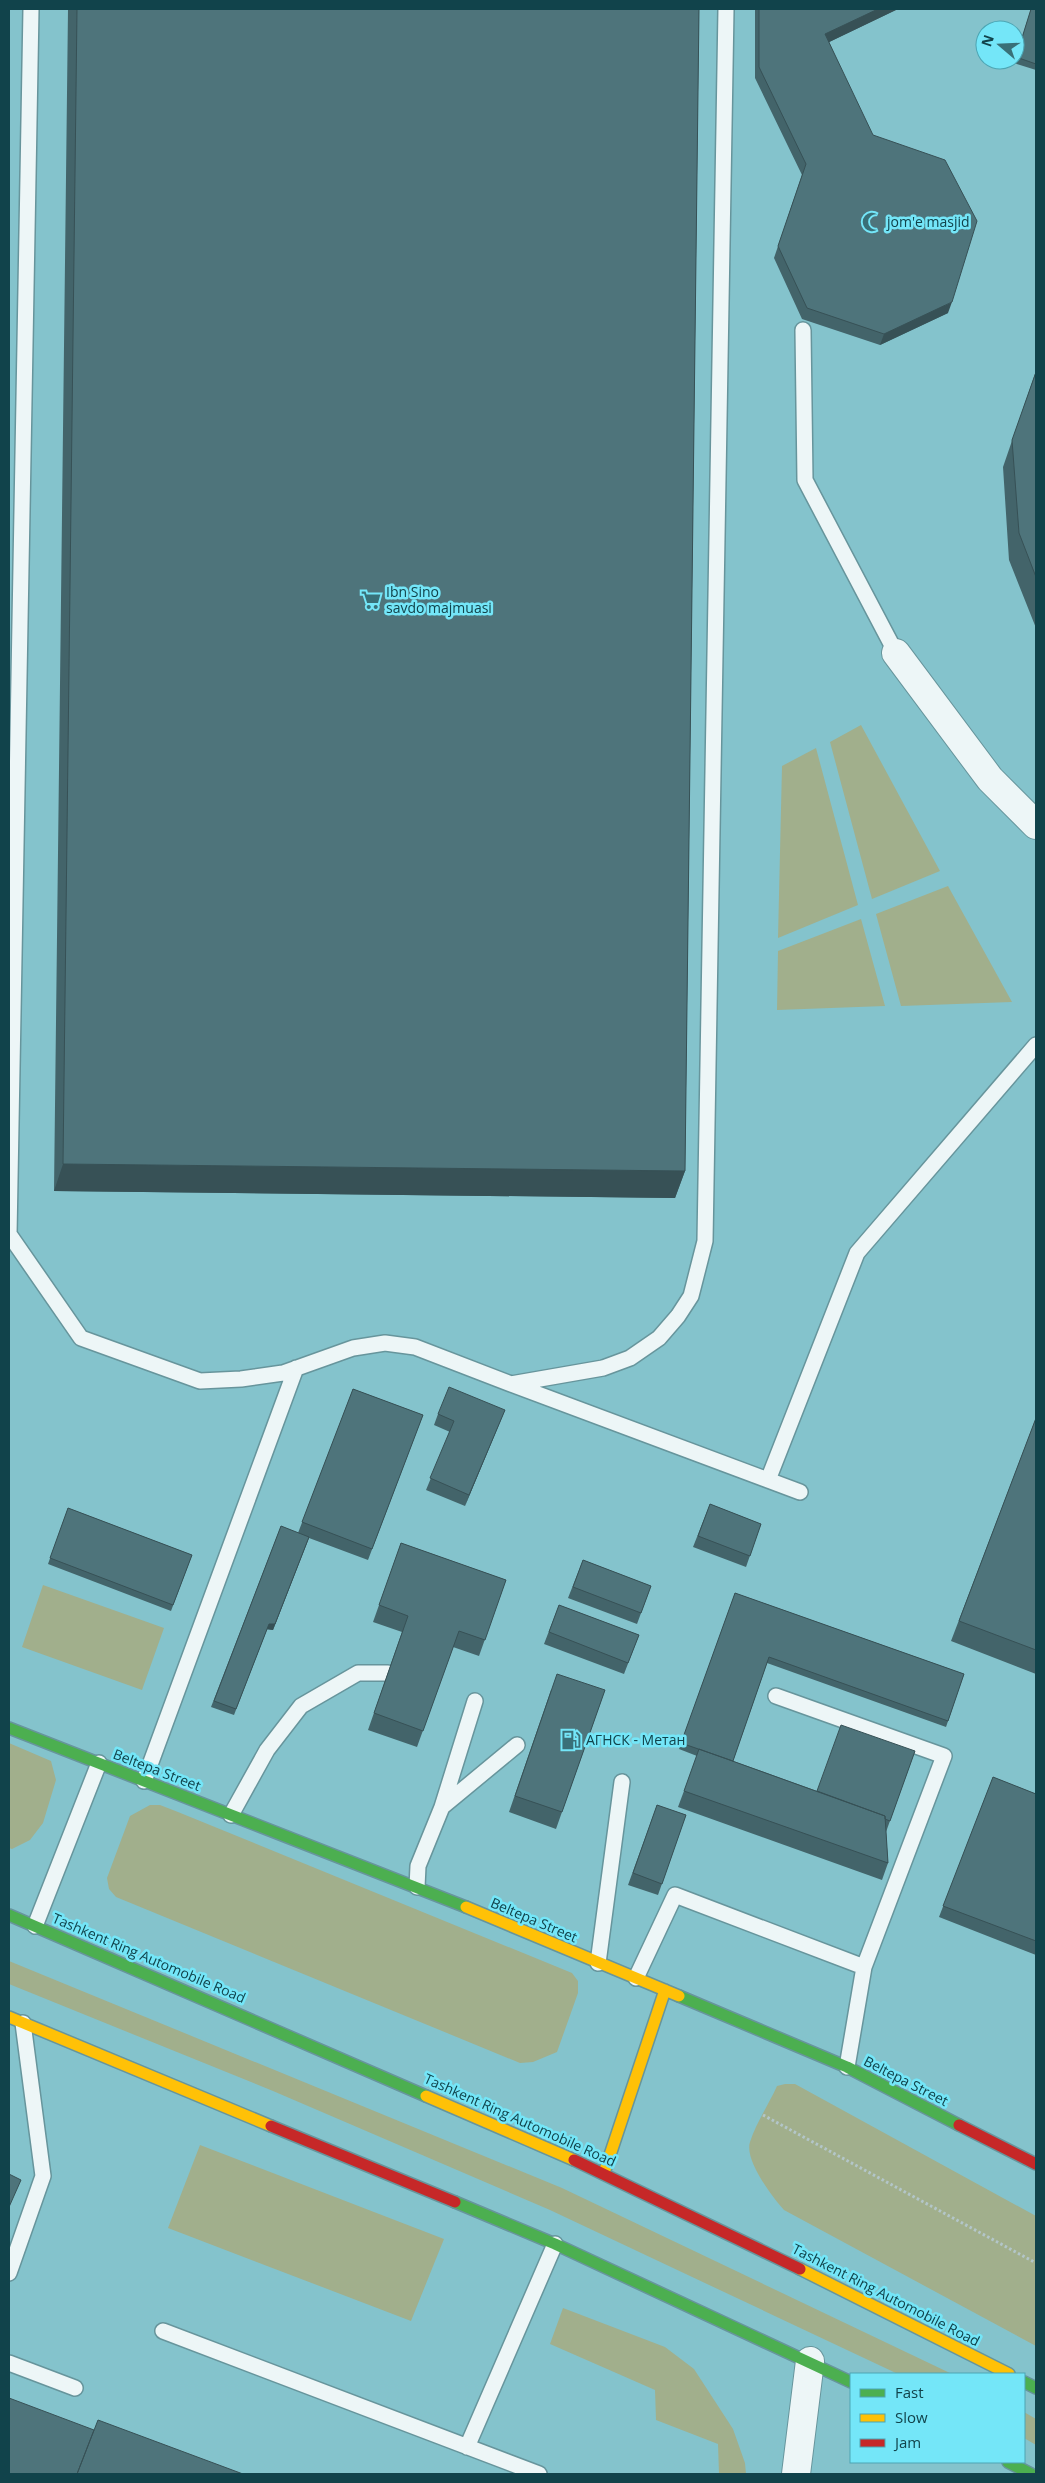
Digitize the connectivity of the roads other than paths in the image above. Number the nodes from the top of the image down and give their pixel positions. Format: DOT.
graph roads {
  1 [pos="31,9"];
  2 [pos="726,9"];
  3 [pos="803,330"];
  4 [pos="896,653"];
  5 [pos="1036,825"];
  6 [pos="1036,1045"];
  7 [pos="9,1234"];
  8 [pos="296,1368"];
  9 [pos="511,1384"];
  10 [pos="768,1480"];
  11 [pos="800,1492"];
  12 [pos="388,1673"];
  13 [pos="776,1696"];
  14 [pos="476,1701"];
  15 [pos="9,1728"];
  16 [pos="517,1745"];
  17 [pos="99,1763"];
  18 [pos="144,1781"];
  19 [pos="622,1782"];
  20 [pos="442,1808"];
  21 [pos="231,1815"];
  22 [pos="417,1887"];
  23 [pos="9,1915"];
  24 [pos="35,1926"];
  25 [pos="598,1963"];
  26 [pos="864,1967"];
  27 [pos="636,1978"];
  28 [pos="665,1990"];
  29 [pos="9,2017"];
  30 [pos="23,2023"];
  31 [pos="847,2067"];
  32 [pos="1036,2164"];
  33 [pos="604,2174"];
  34 [pos="555,2244"];
  35 [pos="9,2273"];
  36 [pos="163,2331"];
  37 [pos="810,2360"];
  38 [pos="9,2363"];
  39 [pos="1007,2373"];
  40 [pos="850,2381"];
  41 [pos="75,2388"];
  42 [pos="467,2447"];
  43 [pos="1010,2463"];
  44 [pos="539,2474"];
  45 [pos="796,2474"];
  46 [pos="1031,2474"];
  1 -- 7 [label="lane"];
  2 -- 9 [label="lane"];
  3 -- 4 [label="lane"];
  4 -- 5 [label="street"];
  6 -- 10 [label="lane"];
  7 -- 8 [label="lane"];
  8 -- 9 [label="lane"];
  8 -- 18 [label="lane"];
  9 -- 10 [label="lane"];
  10 -- 11 [label="lane"];
  12 -- 21 [label="lane"];
  13 -- 26 [label="lane"];
  14 -- 20 [label="lane"];
  15 -- 17 [label="main road, Beltepa Street"];
  16 -- 20 [label="lane"];
  17 -- 18 [label="main road, Beltepa Street"];
  17 -- 24 [label="lane"];
  18 -- 21 [label="main road, Beltepa Street"];
  19 -- 25 [label="lane"];
  20 -- 22 [label="lane"];
  21 -- 22 [label="main road, Beltepa Street"];
  22 -- 25 [label="main road, Beltepa Street"];
  23 -- 24 [label="main road, Tashkent Ring Automobile Road"];
  24 -- 33 [label="main road, Tashkent Ring Automobile Road"];
  25 -- 27 [label="main road, Beltepa Street"];
  26 -- 27 [label="lane"];
  26 -- 31 [label="lane"];
  27 -- 28 [label="main road, Beltepa Street"];
  28 -- 31 [label="main road, Beltepa Street"];
  28 -- 33 [label="main road"];
  29 -- 30 [label="main road"];
  30 -- 34 [label="main road"];
  30 -- 35 [label="lane"];
  31 -- 32 [label="main road, Beltepa Street"];
  33 -- 39 [label="main road, Tashkent Ring Automobile Road"];
  34 -- 37 [label="main road"];
  34 -- 42 [label="lane"];
  36 -- 42 [label="lane"];
  37 -- 40 [label="main road"];
  37 -- 45 [label="street"];
  38 -- 41 [label="lane"];
  42 -- 44 [label="lane"];
  43 -- 46 [label="main road"];
}
